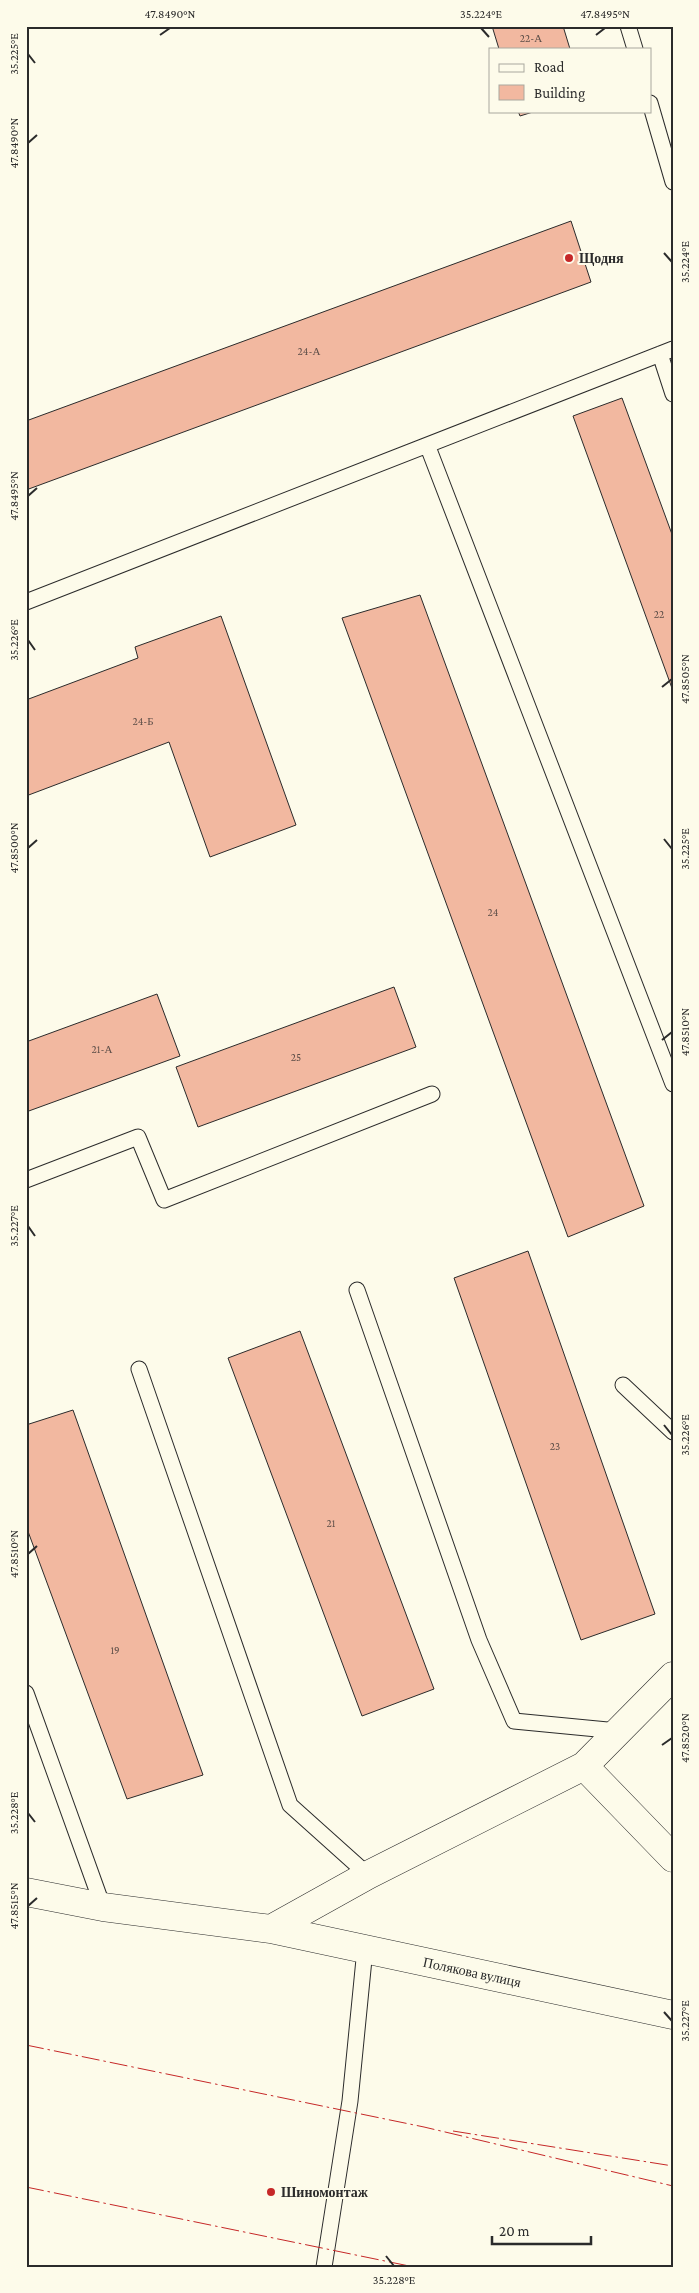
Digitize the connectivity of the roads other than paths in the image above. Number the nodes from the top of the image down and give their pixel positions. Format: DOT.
graph roads {
  1 [pos="628,26"];
  2 [pos="635,48"];
  3 [pos="652,110"];
  4 [pos="673,182"];
  5 [pos="666,352"];
  6 [pos="673,394"];
  7 [pos="428,447"];
  8 [pos="26,602"];
  9 [pos="673,1084"];
  10 [pos="432,1094"];
  11 [pos="26,1180"];
  12 [pos="357,1290"];
  13 [pos="140,1369"];
  14 [pos="623,1385"];
  15 [pos="673,1432"];
  16 [pos="673,1676"];
  17 [pos="26,1693"];
  18 [pos="618,1731"];
  19 [pos="584,1766"];
  20 [pos="673,1858"];
  21 [pos="368,1875"];
  22 [pos="26,1892"];
  23 [pos="103,1907"];
  24 [pos="271,1929"];
  25 [pos="365,1949"];
  26 [pos="673,2015"];
  27 [pos="324,2267"];
  1 -- 2 [label="lane"];
  3 -- 4 [label="lane"];
  5 -- 6 [label="lane"];
  5 -- 7 [label="lane"];
  7 -- 8 [label="lane"];
  7 -- 9 [label="lane"];
  10 -- 11 [label="lane"];
  12 -- 18 [label="lane"];
  13 -- 21 [label="lane"];
  14 -- 15 [label="lane"];
  16 -- 18 [label="street"];
  17 -- 23 [label="lane"];
  18 -- 19 [label="street"];
  19 -- 20 [label="street"];
  19 -- 21 [label="street"];
  21 -- 24 [label="street"];
  22 -- 23 [label="street, Полякова вулиця"];
  23 -- 24 [label="street, Полякова вулиця"];
  24 -- 25 [label="street, Полякова вулиця"];
  25 -- 26 [label="street, Полякова вулиця"];
  25 -- 27 [label="lane"];
}
